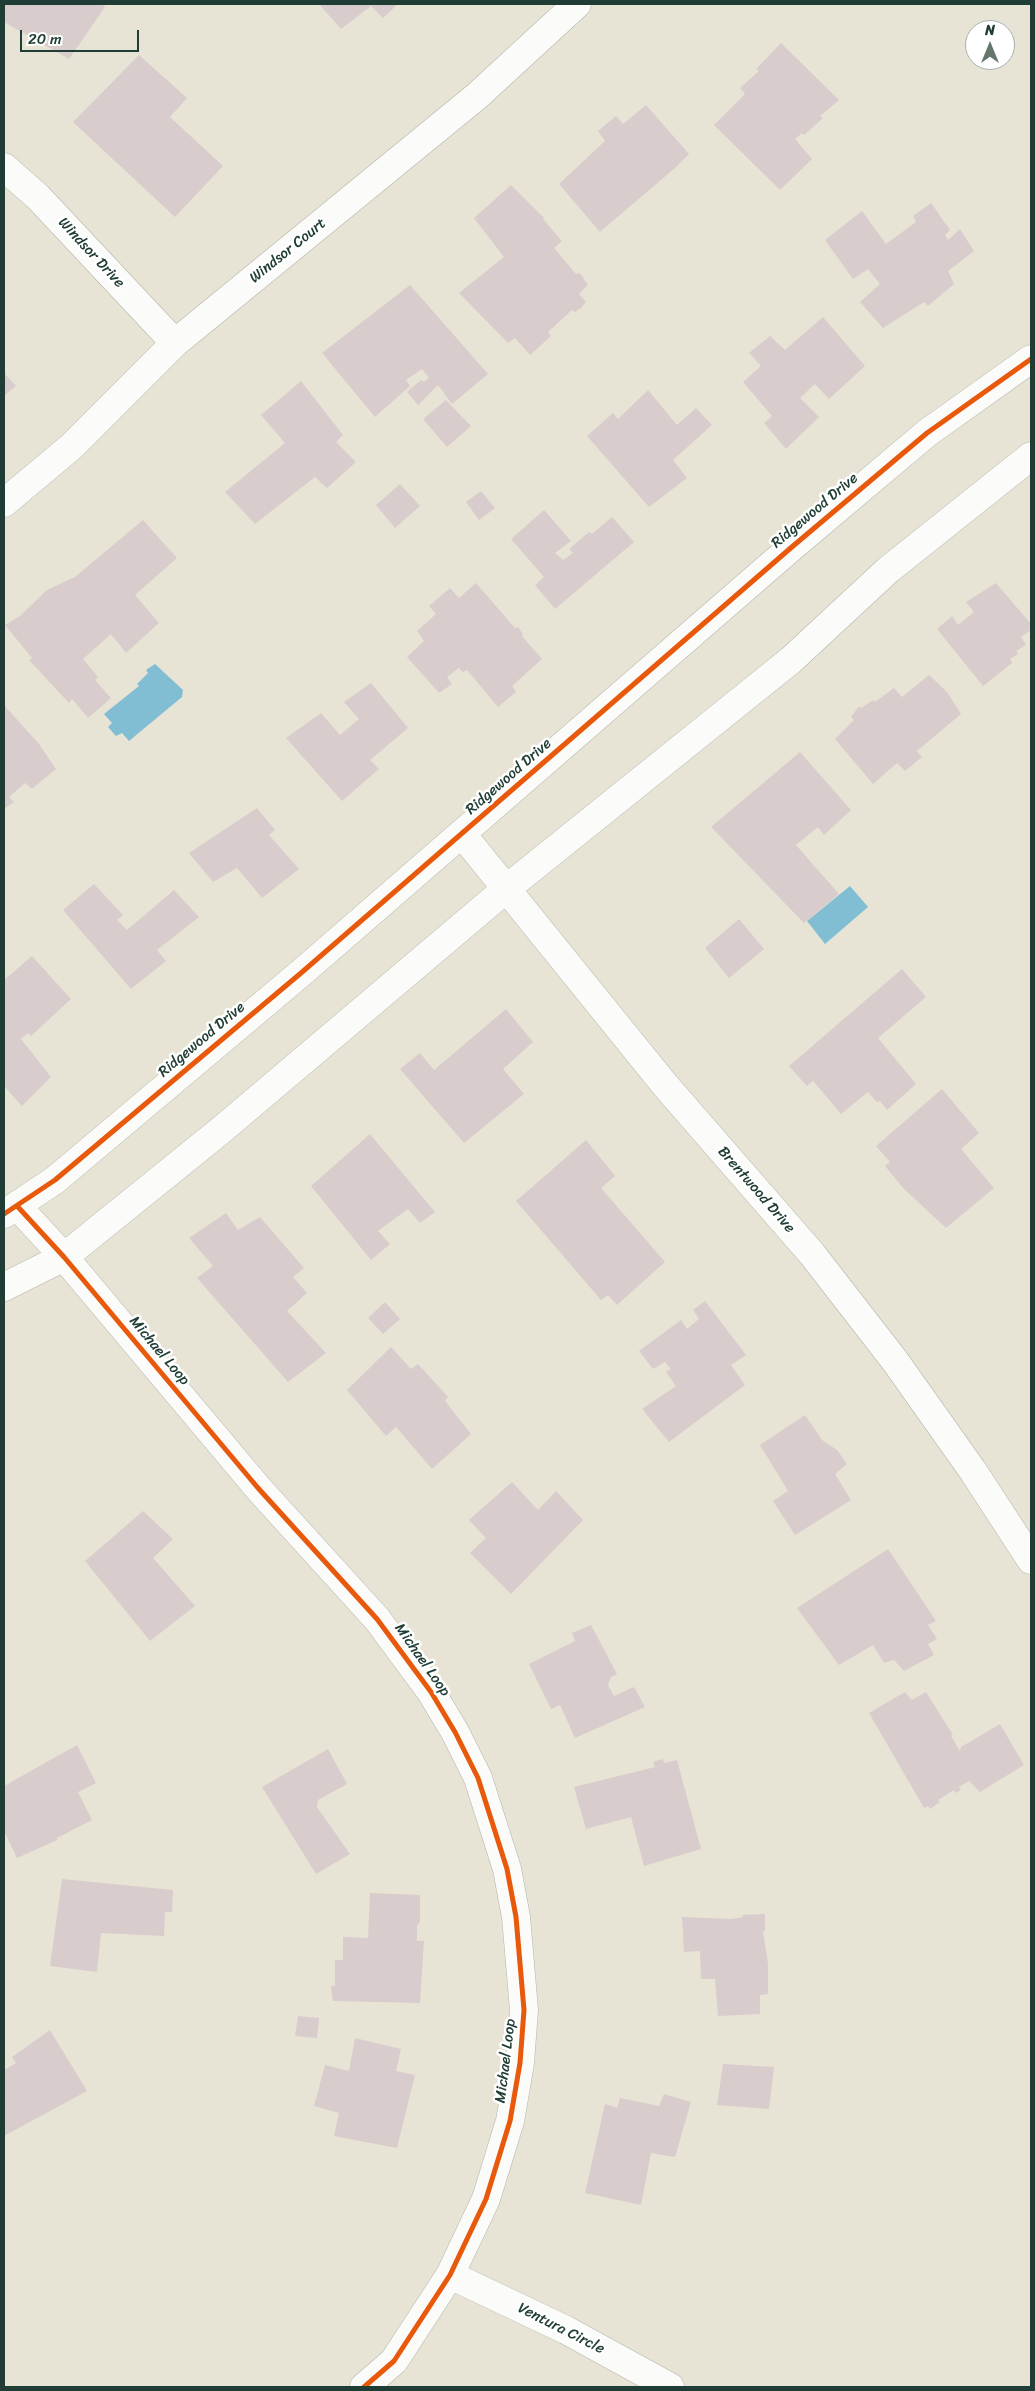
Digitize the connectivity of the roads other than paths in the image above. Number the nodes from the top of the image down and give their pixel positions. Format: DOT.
graph roads {
  1 [pos="577,4"];
  2 [pos="4,167"];
  3 [pos="176,344"];
  4 [pos="1031,359"];
  5 [pos="1031,456"];
  6 [pos="4,503"];
  7 [pos="462,834"];
  8 [pos="506,889"];
  9 [pos="11,1210"];
  10 [pos="64,1257"];
  11 [pos="4,1287"];
  12 [pos="1031,1560"];
  13 [pos="450,2275"];
  14 [pos="364,2387"];
  15 [pos="670,2387"];
  1 -- 3 [label="street, Windsor Court"];
  2 -- 3 [label="street, Windsor Drive"];
  3 -- 6 [label="street, Windsor Court"];
  4 -- 7 [label="street, Ridgewood Drive"];
  5 -- 8 [label="street"];
  7 -- 8 [label="street, Brentwood Drive"];
  7 -- 9 [label="street, Ridgewood Drive"];
  8 -- 10 [label="street"];
  8 -- 12 [label="street, Brentwood Drive"];
  9 -- 10 [label="street, Michael Loop"];
  10 -- 11 [label="street"];
  10 -- 13 [label="street, Michael Loop"];
  13 -- 14 [label="street, Michael Loop"];
  13 -- 15 [label="street, Ventura Circle"];
}
